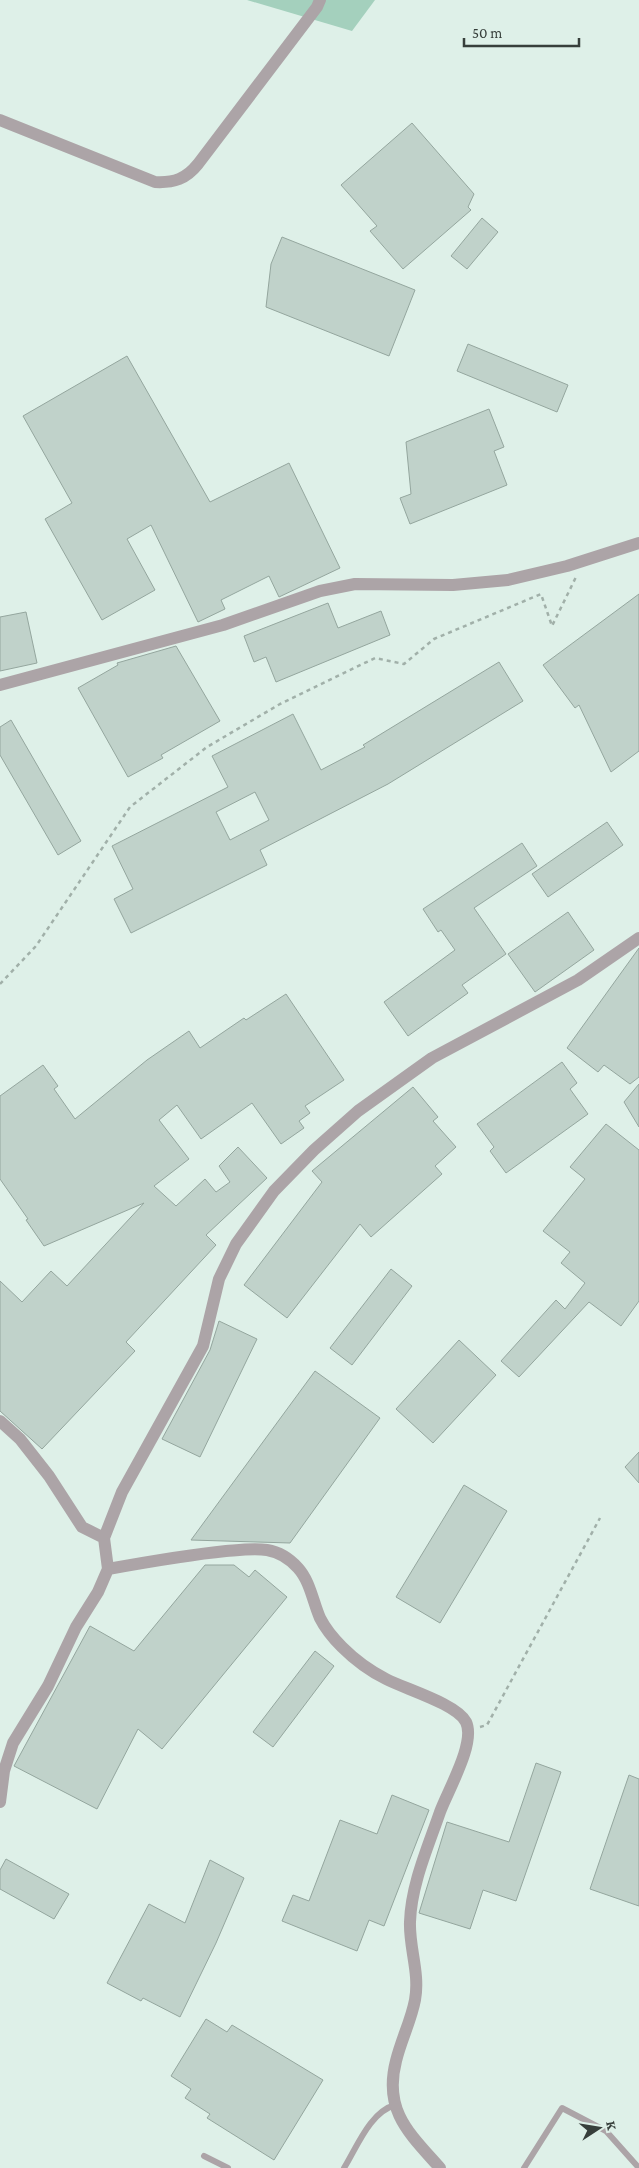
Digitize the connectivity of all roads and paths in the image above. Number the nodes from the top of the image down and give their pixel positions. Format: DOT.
graph roads {
  1 [pos="320,0"];
  2 [pos="0,120"];
  3 [pos="639,543"];
  4 [pos="585,560"];
  5 [pos="0,685"];
  6 [pos="639,938"];
  7 [pos="0,984"];
  8 [pos="0,1420"];
  9 [pos="600,1518"];
  10 [pos="104,1538"];
  11 [pos="108,1569"];
  12 [pos="468,1729"];
  13 [pos="0,1802"];
  14 [pos="395,2105"];
  15 [pos="204,2156"];
  16 [pos="228,2168"];
  17 [pos="344,2168"];
  18 [pos="440,2168"];
  19 [pos="524,2168"];
  20 [pos="639,2168"];
  1 -- 2 [label="street"];
  3 -- 4 [label="street"];
  4 -- 5 [label="street"];
  4 -- 7 [label="path"];
  6 -- 10 [label="street"];
  8 -- 10 [label="street"];
  9 -- 12 [label="path"];
  10 -- 11 [label="street"];
  11 -- 12 [label="street"];
  11 -- 13 [label="street"];
  12 -- 14 [label="street"];
  14 -- 17 [label="lane"];
  14 -- 18 [label="street"];
  15 -- 16 [label="lane"];
  19 -- 20 [label="lane"];
}
